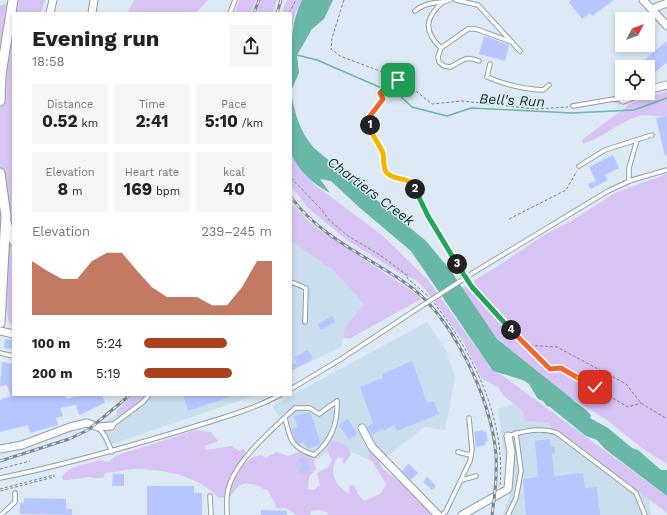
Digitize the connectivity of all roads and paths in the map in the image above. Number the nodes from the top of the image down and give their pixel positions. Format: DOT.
graph roads {
  1 [pos="13,0"];
  2 [pos="53,0"];
  3 [pos="94,0"];
  4 [pos="235,0"];
  5 [pos="296,0"];
  6 [pos="344,0"];
  7 [pos="450,0"];
  8 [pos="456,0"];
  9 [pos="643,0"];
  10 [pos="443,2"];
  11 [pos="667,3"];
  12 [pos="652,9"];
  13 [pos="415,11"];
  14 [pos="50,12"];
  15 [pos="92,12"];
  16 [pos="230,12"];
  17 [pos="290,12"];
  18 [pos="667,26"];
  19 [pos="512,42"];
  20 [pos="441,48"];
  21 [pos="520,51"];
  22 [pos="479,62"];
  23 [pos="490,64"];
  24 [pos="549,85"];
  25 [pos="667,85"];
  26 [pos="411,88"];
  27 [pos="655,88"];
  28 [pos="615,99"];
  29 [pos="0,101"];
  30 [pos="573,106"];
  31 [pos="652,135"];
  32 [pos="637,140"];
  33 [pos="579,166"];
  34 [pos="667,170"];
  35 [pos="0,173"];
  36 [pos="292,179"];
  37 [pos="629,181"];
  38 [pos="6,216"];
  39 [pos="509,220"];
  40 [pos="12,237"];
  41 [pos="464,275"];
  42 [pos="468,281"];
  43 [pos="292,282"];
  44 [pos="305,322"];
  45 [pos="0,323"];
  46 [pos="0,331"];
  47 [pos="12,334"];
  48 [pos="525,345"];
  49 [pos="0,353"];
  50 [pos="12,356"];
  51 [pos="292,388"];
  52 [pos="148,396"];
  53 [pos="278,396"];
  54 [pos="641,403"];
  55 [pos="285,418"];
  56 [pos="469,418"];
  57 [pos="667,419"];
  58 [pos="111,426"];
  59 [pos="98,427"];
  60 [pos="362,428"];
  61 [pos="516,434"];
  62 [pos="508,436"];
  63 [pos="0,449"];
  64 [pos="112,452"];
  65 [pos="458,452"];
  66 [pos="470,455"];
  67 [pos="30,461"];
  68 [pos="0,469"];
  69 [pos="476,476"];
  70 [pos="0,478"];
  71 [pos="461,480"];
  72 [pos="0,490"];
  73 [pos="15,493"];
  74 [pos="499,495"];
  75 [pos="210,496"];
  76 [pos="1,515"];
  77 [pos="211,515"];
  78 [pos="227,515"];
  79 [pos="438,515"];
  80 [pos="442,515"];
  81 [pos="462,515"];
  82 [pos="508,515"];
  83 [pos="645,515"];
  1 -- 29 [label="street"];
  2 -- 14 [label="street"];
  3 -- 15 [label="street"];
  4 -- 16 [label="lane"];
  5 -- 17 [label="path"];
  6 -- 26 [label="path"];
  7 -- 10 [label="lane"];
  8 -- 19 [label="lane"];
  9 -- 12 [label="street"];
  10 -- 13 [label="lane"];
  10 -- 20 [label="lane"];
  11 -- 12 [label="street"];
  12 -- 18 [label="street"];
  19 -- 20 [label="lane"];
  19 -- 21 [label="lane"];
  20 -- 22 [label="lane"];
  23 -- 24 [label="lane"];
  25 -- 27 [label="street"];
  26 -- 30 [label="path"];
  26 -- 41 [label="path"];
  28 -- 30 [label="lane"];
  31 -- 32 [label="lane"];
  32 -- 33 [label="lane"];
  32 -- 37 [label="lane"];
  33 -- 39 [label="path"];
  34 -- 37 [label="lane"];
  35 -- 38 [label="street"];
  36 -- 74 [label="path"];
  37 -- 51 [label="lane, bridge"];
  38 -- 40 [label="street"];
  38 -- 45 [label="street"];
  42 -- 48 [label="path"];
  43 -- 44 [label="lane"];
  46 -- 47 [label="street"];
  48 -- 54 [label="path"];
  48 -- 54 [label="path"];
  49 -- 50 [label="lane"];
  52 -- 58 [label="lane"];
  53 -- 64 [label="lane"];
  54 -- 57 [label="path"];
  55 -- 55 [label="lane"];
  55 -- 78 [label="lane"];
  56 -- 66 [label="lane"];
  58 -- 59 [label="street"];
  59 -- 63 [label="street"];
  59 -- 64 [label="lane"];
  60 -- 79 [label="street"];
  61 -- 62 [label="lane"];
  61 -- 82 [label="lane"];
  61 -- 83 [label="lane"];
  62 -- 74 [label="street"];
  64 -- 70 [label="lane"];
  65 -- 66 [label="lane"];
  66 -- 71 [label="lane"];
  67 -- 68 [label="path"];
  69 -- 71 [label="lane"];
  71 -- 80 [label="lane"];
  72 -- 72 [label="path"];
  73 -- 76 [label="lane"];
  74 -- 81 [label="street"];
  75 -- 77 [label="lane"];
}
